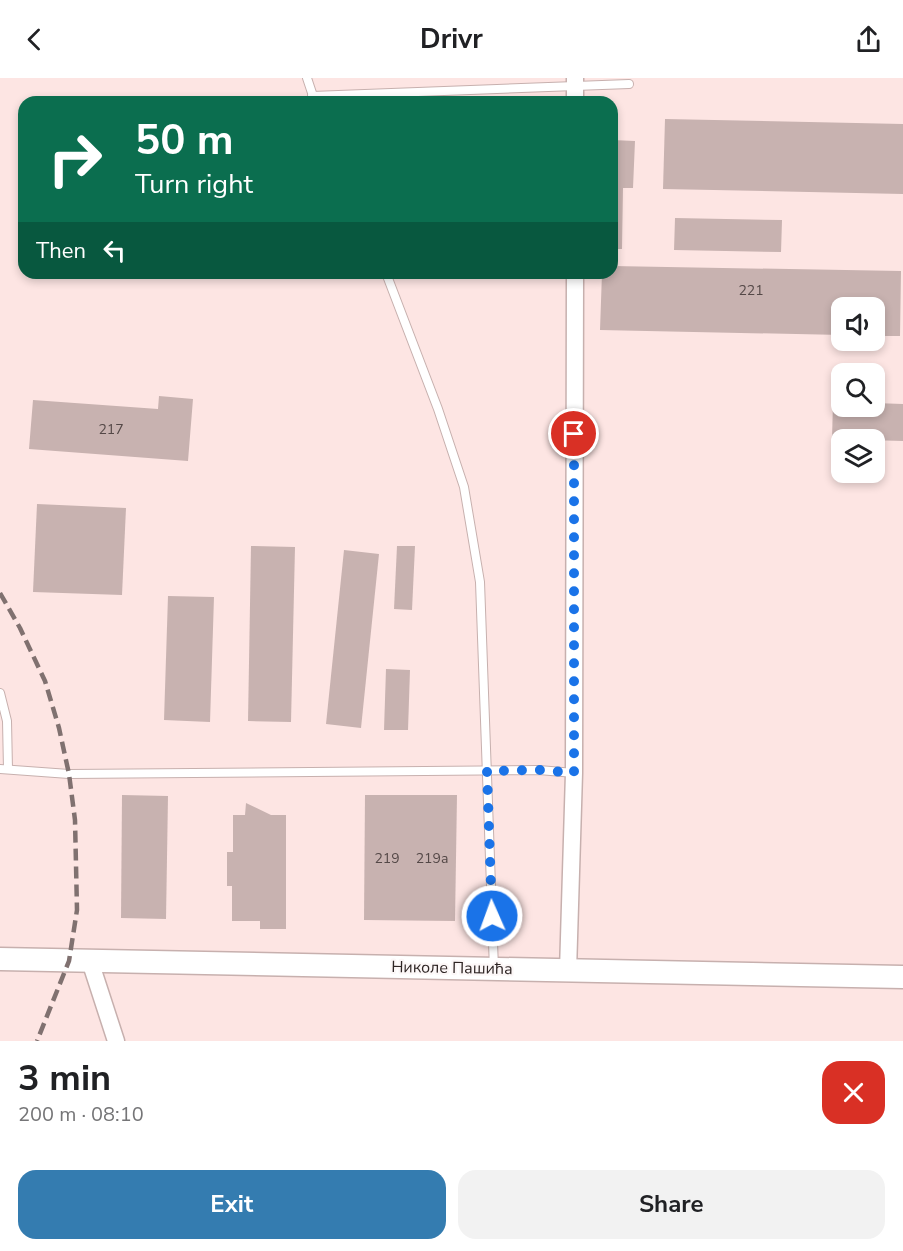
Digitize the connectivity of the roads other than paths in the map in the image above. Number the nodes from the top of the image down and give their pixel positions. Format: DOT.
graph roads {
  1 [pos="307,78"];
  2 [pos="630,84"];
  3 [pos="575,89"];
  4 [pos="313,96"];
  5 [pos="392,96"];
  6 [pos="388,279"];
  7 [pos="575,279"];
  8 [pos="0,693"];
  9 [pos="4,769"];
  10 [pos="487,771"];
  11 [pos="574,773"];
  12 [pos="0,959"];
  13 [pos="90,961"];
  14 [pos="494,969"];
  15 [pos="568,971"];
  16 [pos="903,977"];
  17 [pos="116,1041"];
  1 -- 4 [label="lane"];
  2 -- 3 [label="lane"];
  3 -- 5 [label="lane"];
  6 -- 10 [label="lane"];
  7 -- 11 [label="street"];
  8 -- 9 [label="lane"];
  9 -- 10 [label="lane"];
  10 -- 11 [label="lane"];
  10 -- 14 [label="lane"];
  11 -- 15 [label="street"];
  12 -- 13 [label="main road, Николе Пашића"];
  13 -- 14 [label="main road, Николе Пашића"];
  13 -- 17 [label="street"];
  14 -- 15 [label="main road, Николе Пашића"];
  15 -- 16 [label="main road, Николе Пашића"];
}
